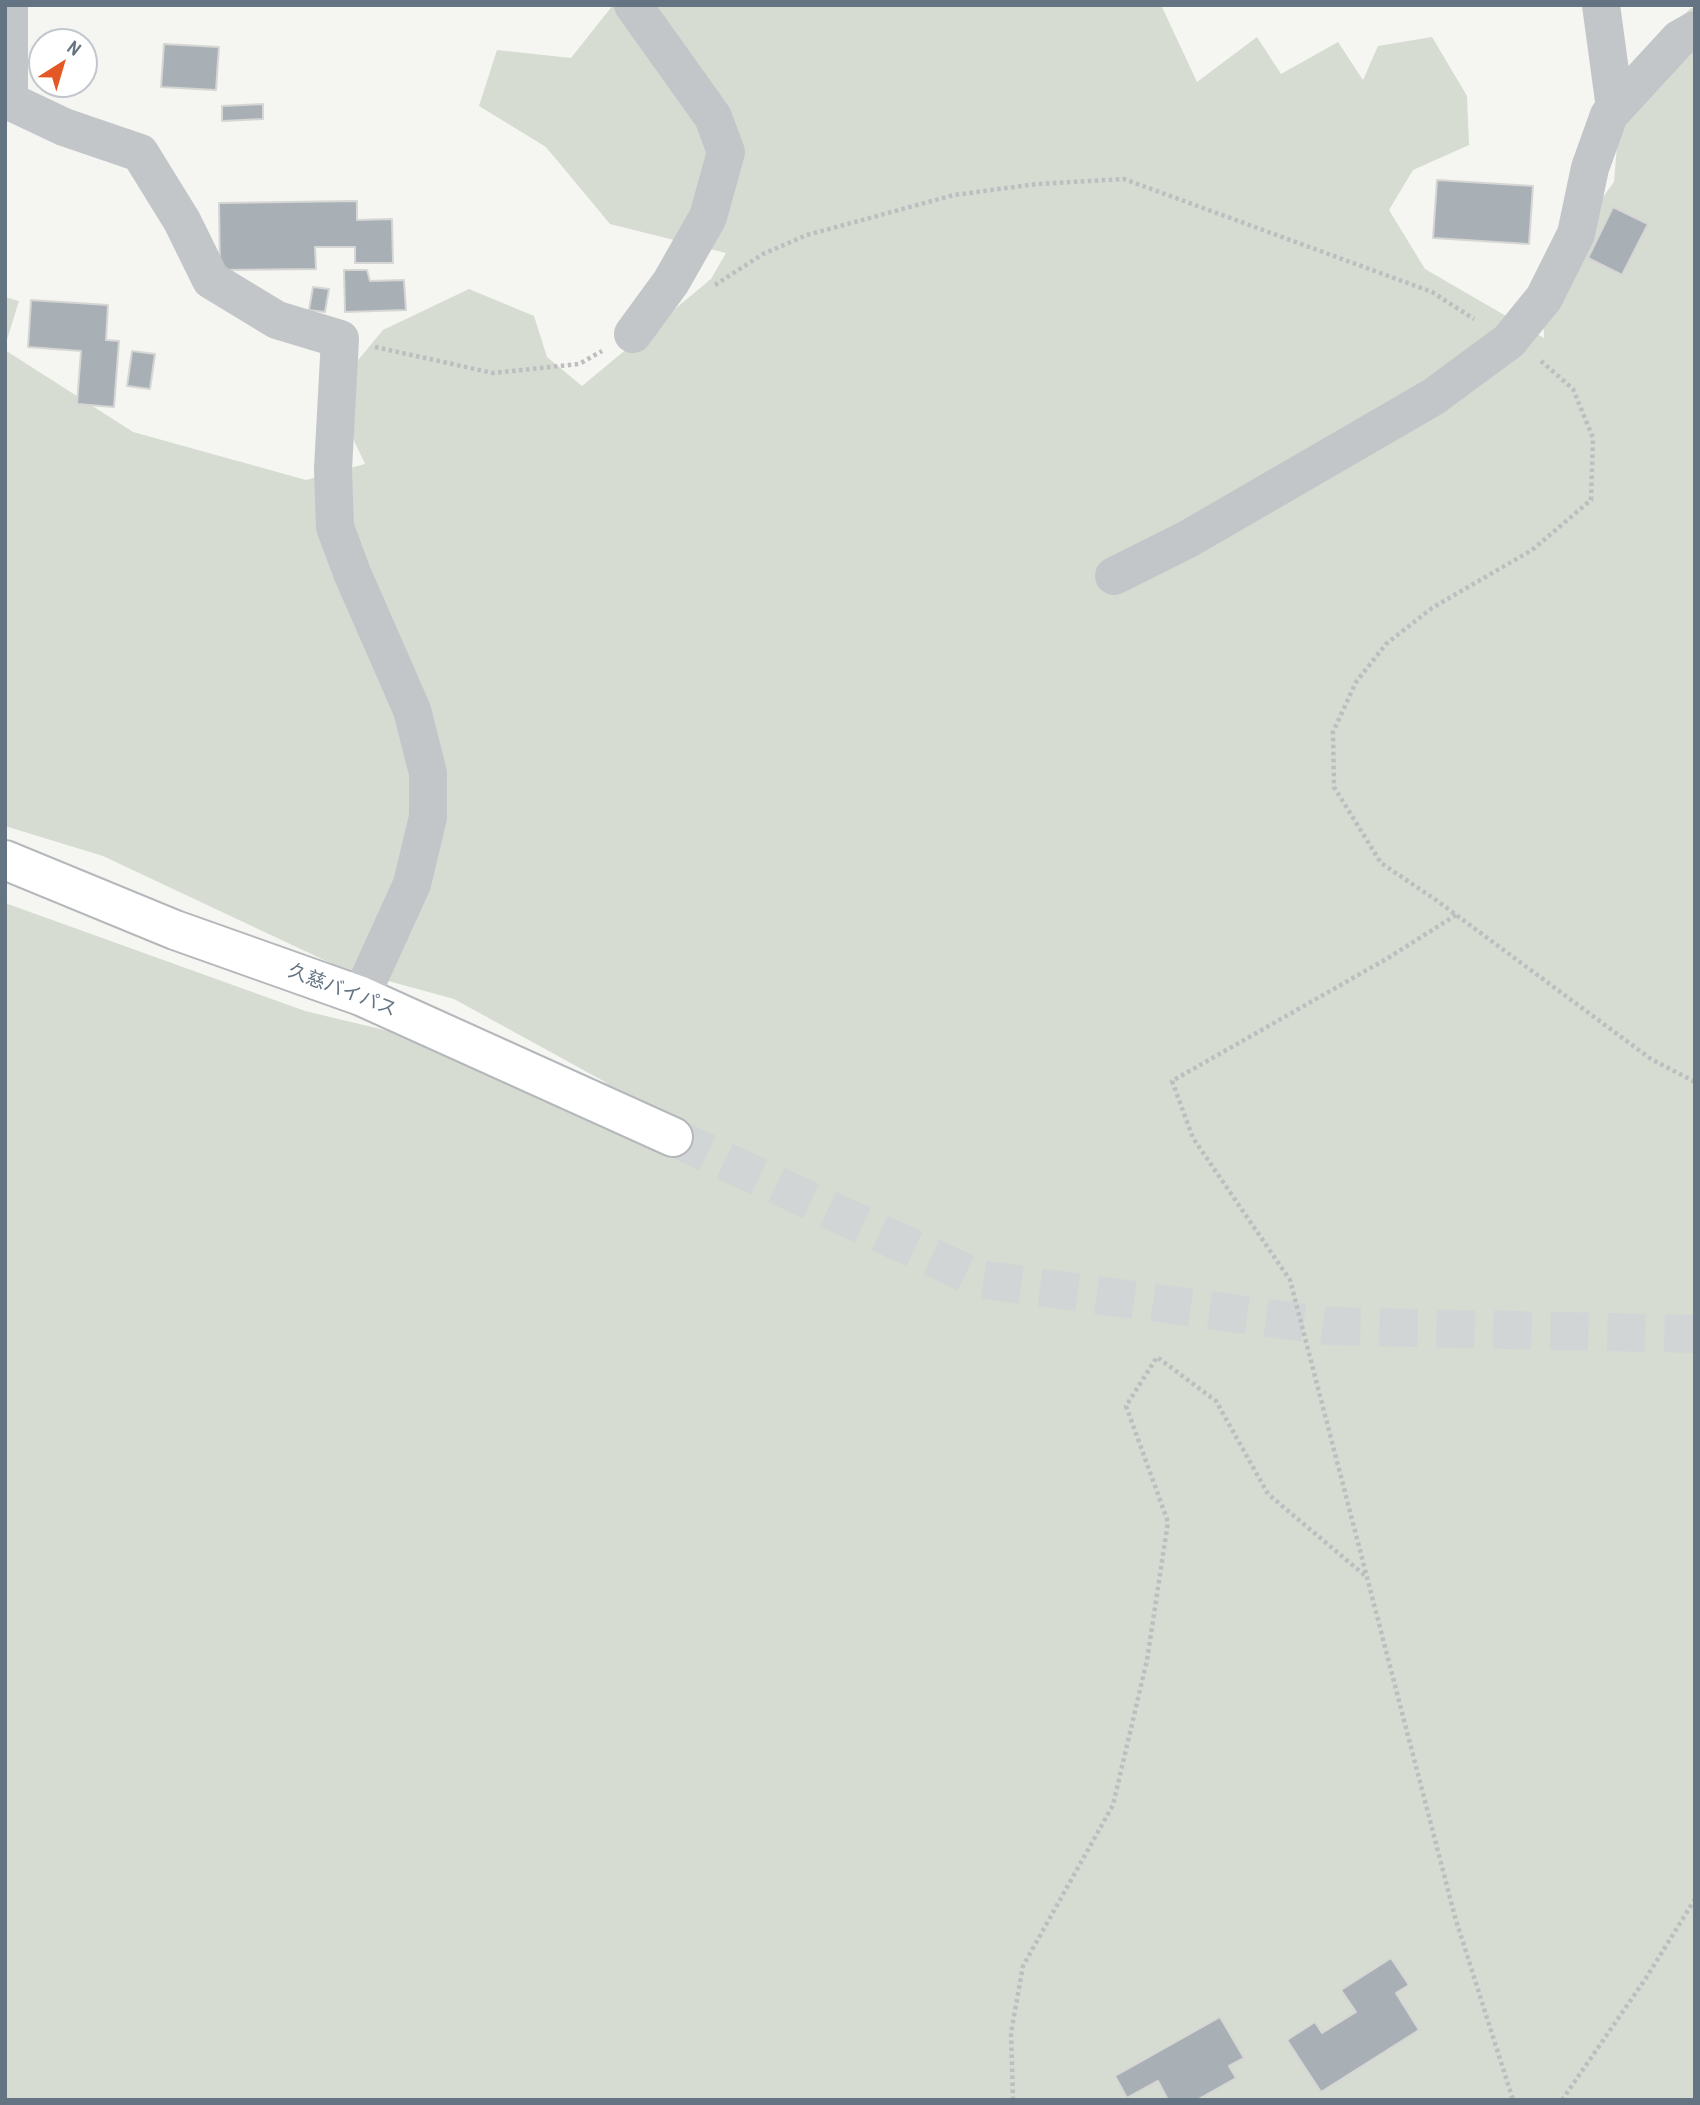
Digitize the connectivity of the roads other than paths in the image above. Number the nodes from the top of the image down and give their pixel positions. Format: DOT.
graph roads {
  1 [pos="9,5"];
  2 [pos="633,5"];
  3 [pos="1601,5"];
  4 [pos="1695,30"];
  5 [pos="7,101"];
  6 [pos="1615,108"];
  7 [pos="633,334"];
  8 [pos="1114,576"];
  9 [pos="5,860"];
  10 [pos="360,996"];
  11 [pos="673,1137"];
  1 -- 5 [label="street"];
  2 -- 7 [label="street"];
  3 -- 6 [label="street"];
  4 -- 6 [label="street"];
  5 -- 10 [label="street"];
  6 -- 8 [label="street"];
  9 -- 10 [label="highway, 久慈バイパス"];
  10 -- 11 [label="highway, 久慈バイパス"];
}
